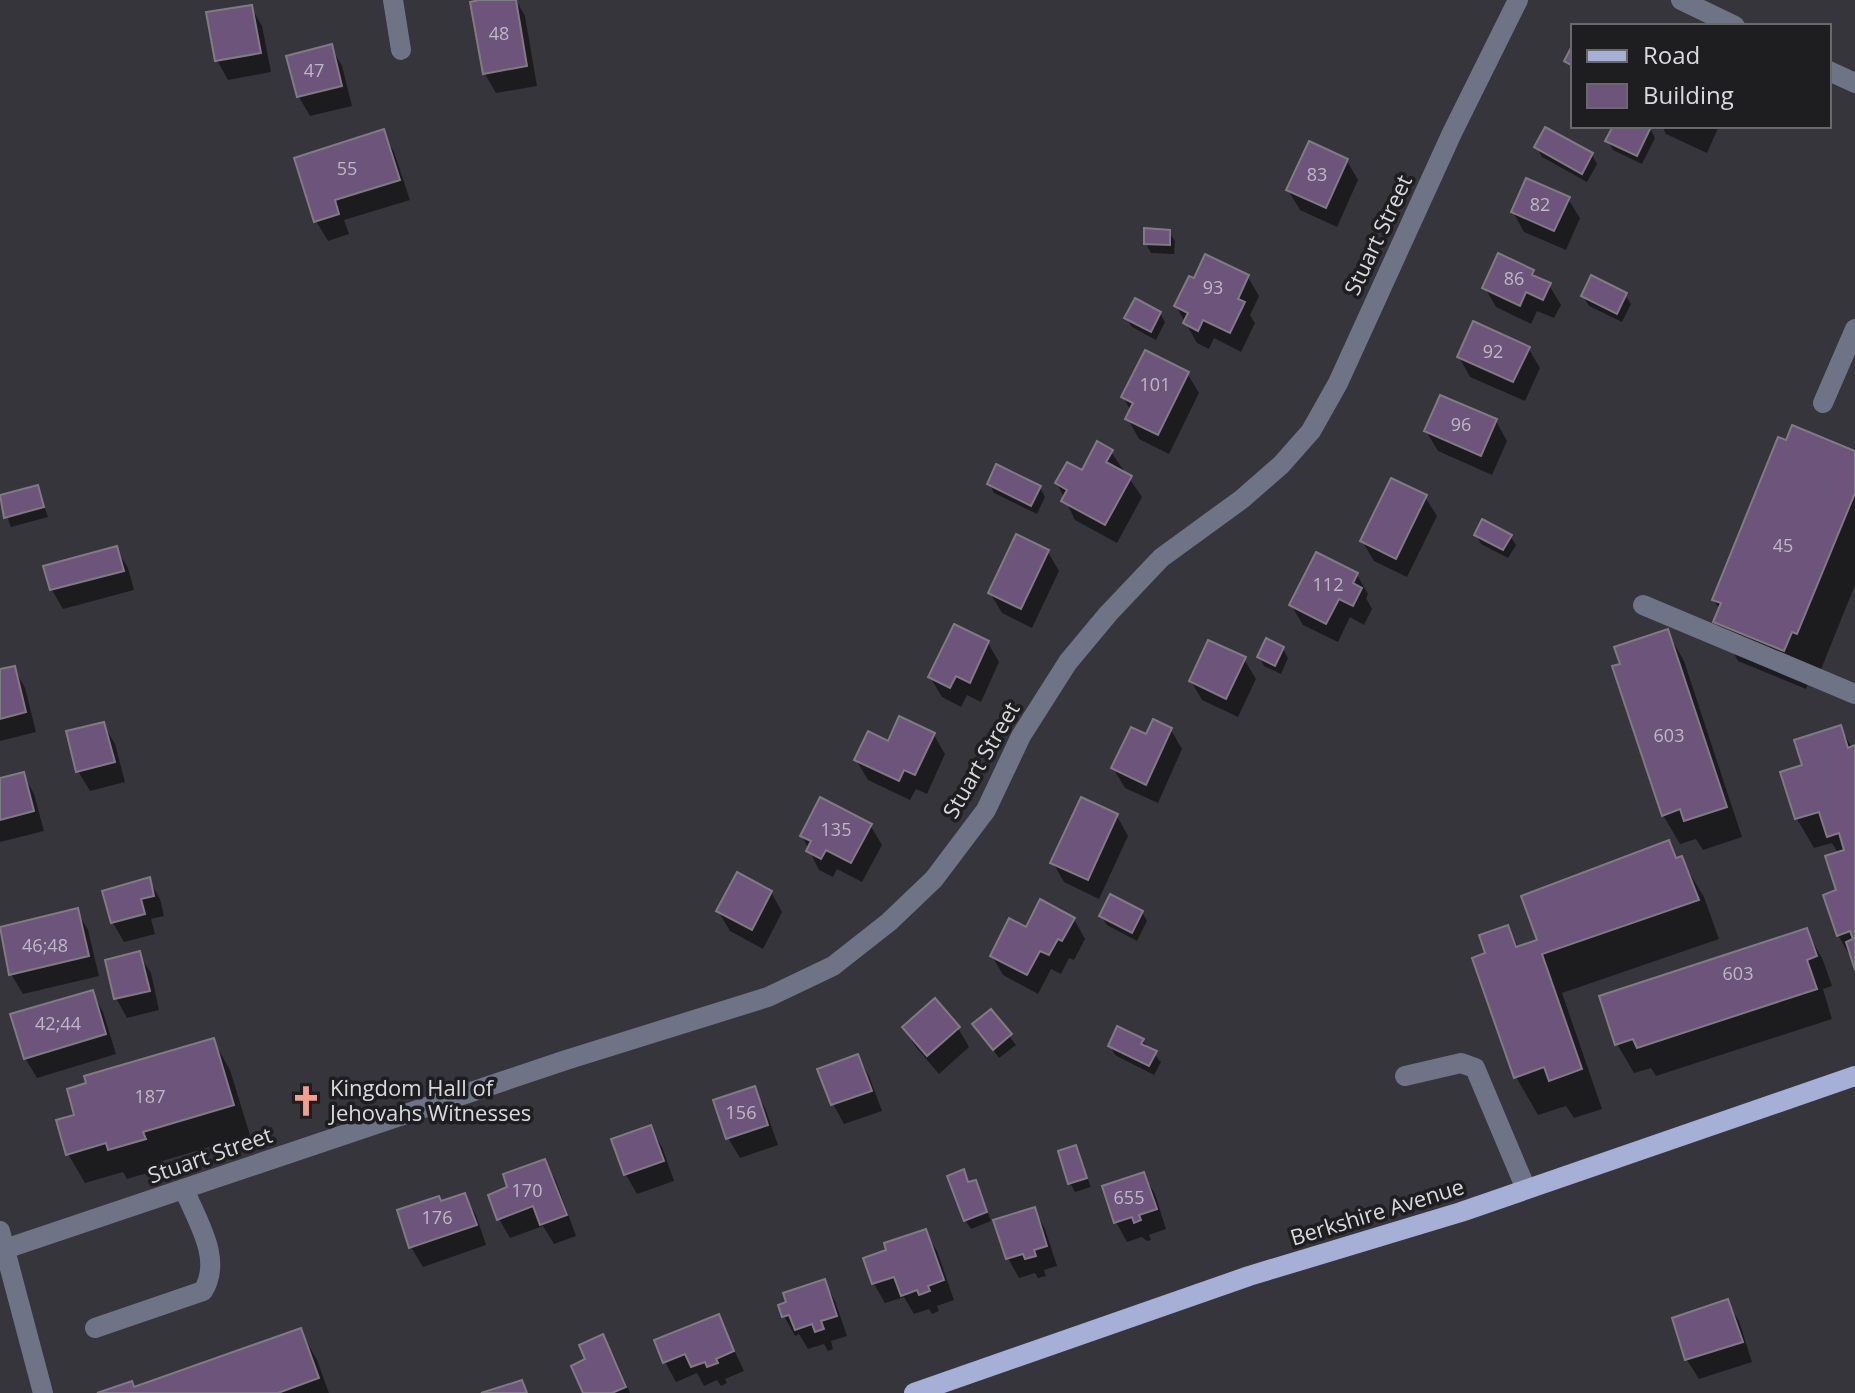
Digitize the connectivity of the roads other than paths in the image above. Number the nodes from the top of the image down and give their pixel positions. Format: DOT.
graph roads {
  1 [pos="393,0"];
  2 [pos="1518,0"];
  3 [pos="1681,0"];
  4 [pos="1731,24"];
  5 [pos="401,50"];
  6 [pos="1831,72"];
  7 [pos="1855,83"];
  8 [pos="1855,329"];
  9 [pos="1823,403"];
  10 [pos="1643,605"];
  11 [pos="1855,694"];
  12 [pos="1405,1076"];
  13 [pos="1855,1076"];
  14 [pos="184,1189"];
  15 [pos="1526,1189"];
  16 [pos="2,1240"];
  17 [pos="95,1328"];
  18 [pos="43,1393"];
  19 [pos="914,1393"];
  1 -- 5 [label="street"];
  2 -- 14 [label="street, Stuart Street"];
  3 -- 4 [label="street"];
  6 -- 7 [label="street"];
  8 -- 9 [label="street"];
  10 -- 11 [label="street"];
  12 -- 15 [label="street"];
  13 -- 15 [label="main road, Berkshire Avenue"];
  14 -- 16 [label="street, Stuart Street"];
  14 -- 17 [label="street"];
  15 -- 19 [label="main road, Berkshire Avenue"];
  16 -- 18 [label="street"];
}
